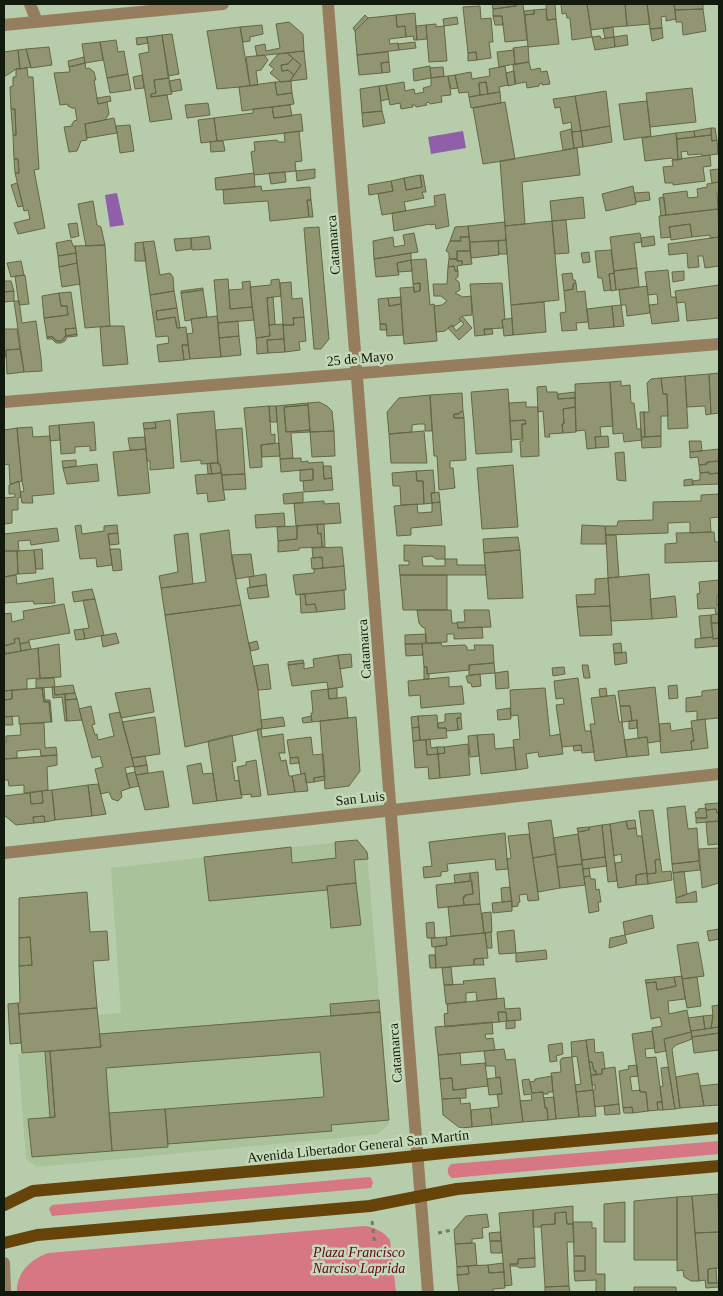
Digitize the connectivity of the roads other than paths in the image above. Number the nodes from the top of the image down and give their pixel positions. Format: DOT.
graph roads {
  1 [pos="30,4"];
  2 [pos="223,4"];
  3 [pos="328,4"];
  4 [pos="37,22"];
  5 [pos="4,25"];
  6 [pos="719,344"];
  7 [pos="358,373"];
  8 [pos="4,402"];
  9 [pos="719,774"];
  10 [pos="392,810"];
  11 [pos="4,853"];
  12 [pos="719,1128"];
  13 [pos="418,1156"];
  14 [pos="719,1166"];
  15 [pos="422,1196"];
  16 [pos="4,1205"];
  17 [pos="4,1243"];
  18 [pos="4,1263"];
  19 [pos="6,1292"];
  20 [pos="428,1292"];
  1 -- 4 [label="street"];
  2 -- 4 [label="street"];
  3 -- 7 [label="street, Catamarca"];
  4 -- 5 [label="street"];
  6 -- 7 [label="street, 25 de Mayo"];
  7 -- 8 [label="street, 25 de Mayo"];
  7 -- 10 [label="street, Catamarca"];
  9 -- 10 [label="street, San Luis"];
  10 -- 11 [label="street, San Luis"];
  10 -- 13 [label="street, Catamarca"];
  12 -- 13 [label="main road, Avenida Libertador General San Martín"];
  13 -- 15 [label="street, Catamarca"];
  13 -- 16 [label="main road, Avenida Libertador General San Martín"];
  14 -- 15 [label="main road"];
  15 -- 17 [label="main road"];
  15 -- 20 [label="street, Catamarca"];
  18 -- 19 [label="street"];
}
